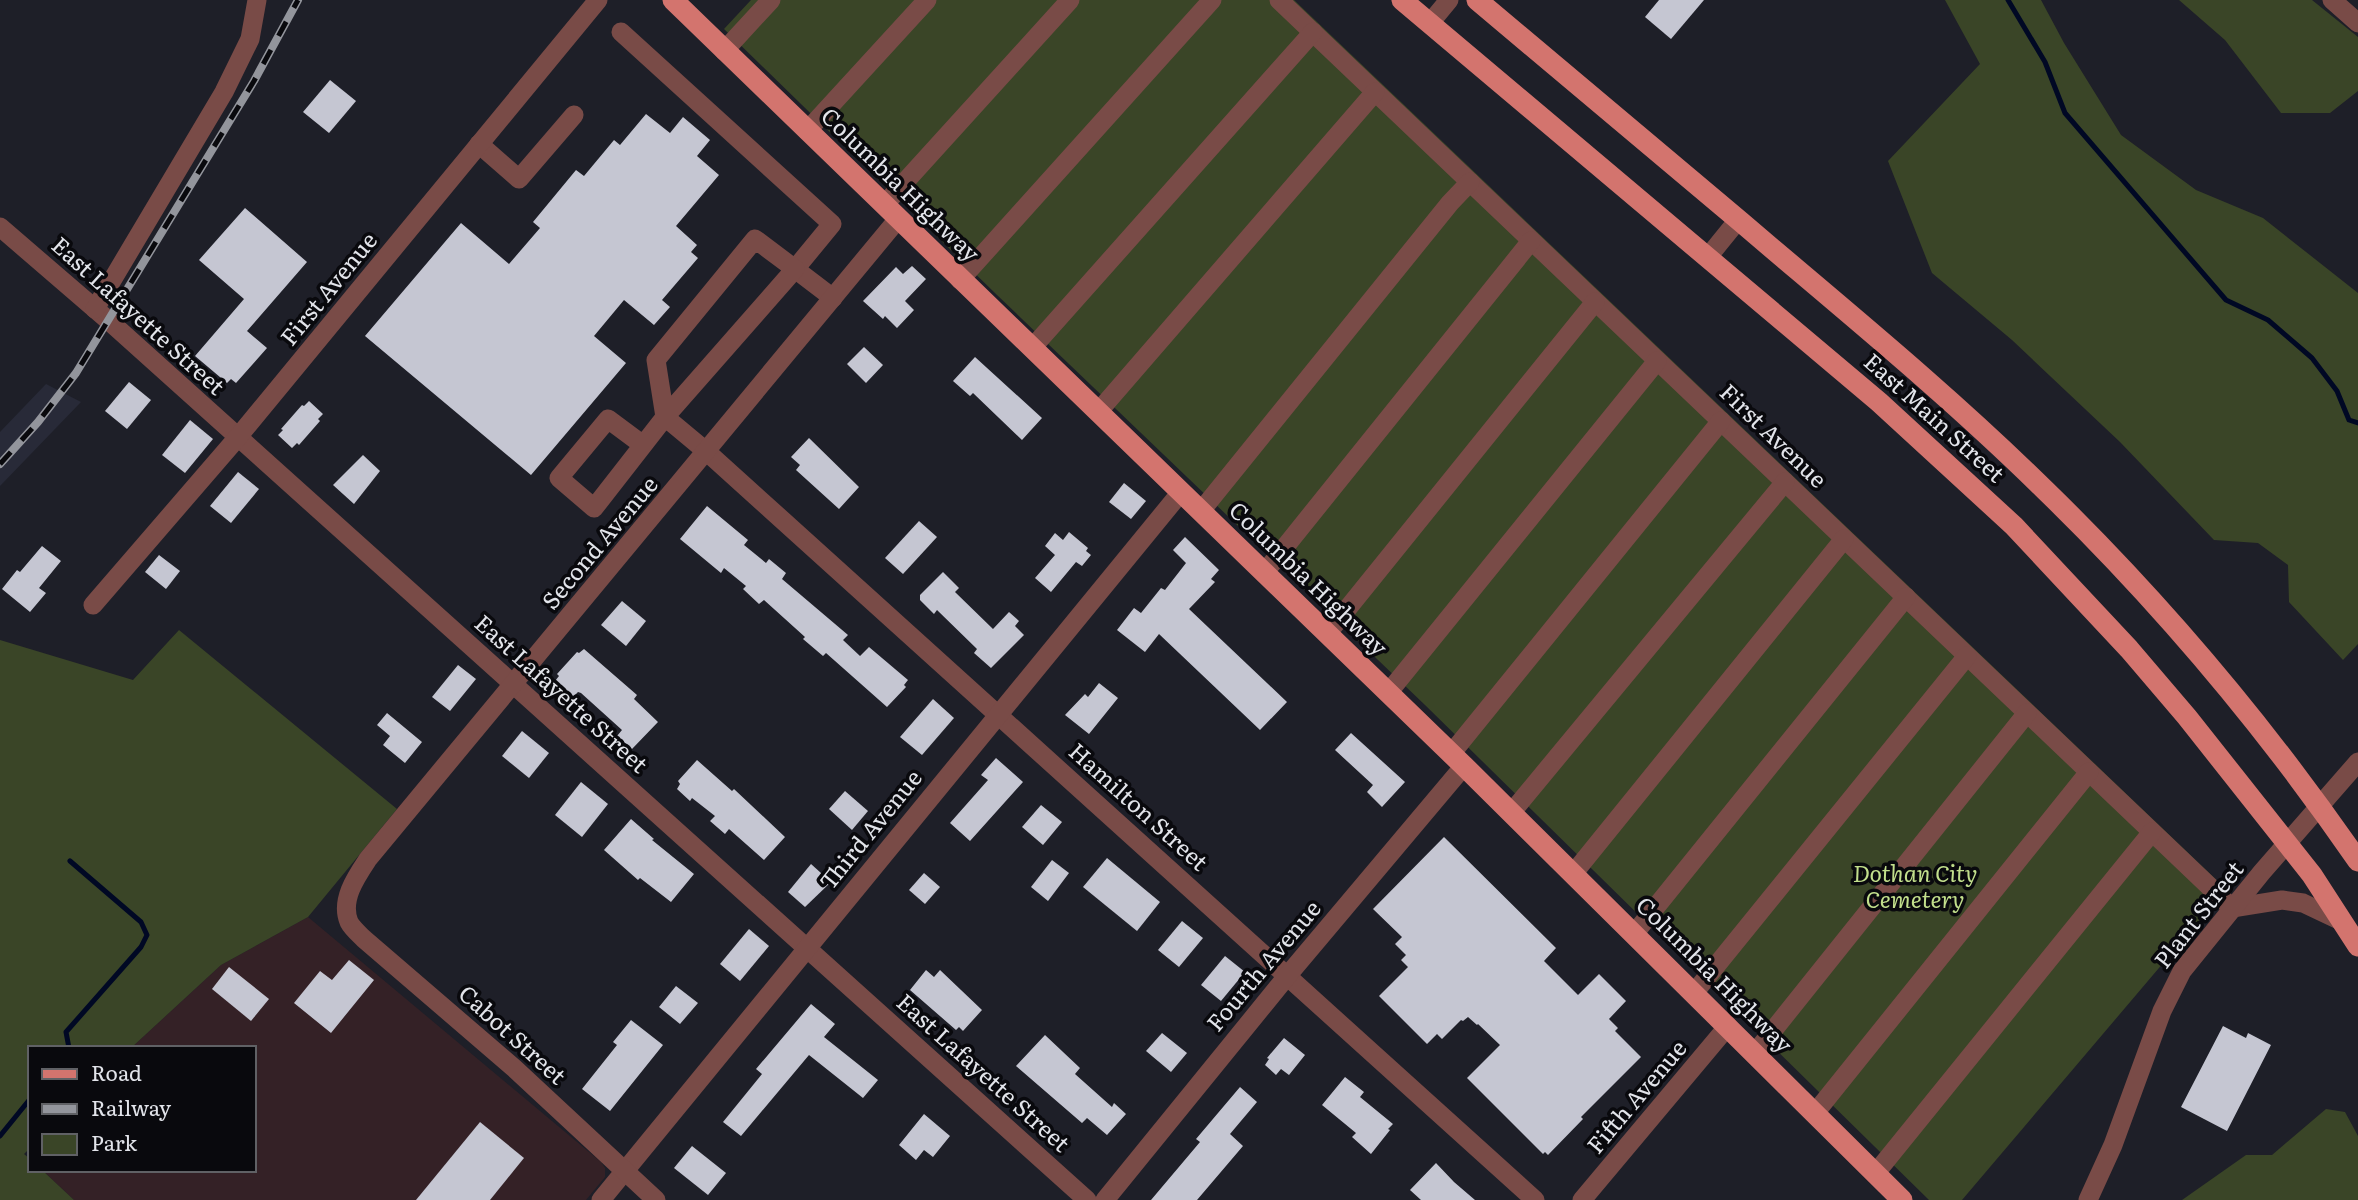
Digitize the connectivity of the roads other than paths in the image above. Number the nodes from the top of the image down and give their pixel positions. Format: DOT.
graph roads {
  1 [pos="257,0"];
  2 [pos="598,0"];
  3 [pos="673,0"];
  4 [pos="771,0"];
  5 [pos="927,0"];
  6 [pos="1070,0"];
  7 [pos="1212,0"];
  8 [pos="1279,0"];
  9 [pos="1402,0"];
  10 [pos="1449,0"];
  11 [pos="1477,0"];
  12 [pos="2332,0"];
  13 [pos="1430,23"];
  14 [pos="2358,23"];
  15 [pos="621,32"];
  16 [pos="1313,32"];
  17 [pos="724,51"];
  18 [pos="1375,92"];
  19 [pos="574,115"];
  20 [pos="807,131"];
  21 [pos="479,144"];
  22 [pos="1470,182"];
  23 [pos="891,212"];
  24 [pos="1738,220"];
  25 [pos="0,227"];
  26 [pos="1531,241"];
  27 [pos="1708,257"];
  28 [pos="795,269"];
  29 [pos="960,280"];
  30 [pos="833,298"];
  31 [pos="1595,302"];
  32 [pos="95,309"];
  33 [pos="1032,348"];
  34 [pos="1657,361"];
  35 [pos="1098,412"];
  36 [pos="665,417"];
  37 [pos="1721,421"];
  38 [pos="238,437"];
  39 [pos="643,445"];
  40 [pos="707,452"];
  41 [pos="1785,482"];
  42 [pos="1181,492"];
  43 [pos="1201,511"];
  44 [pos="1844,538"];
  45 [pos="1264,573"];
  46 [pos="1906,597"];
  47 [pos="93,605"];
  48 [pos="1327,634"];
  49 [pos="1967,656"];
  50 [pos="514,685"];
  51 [pos="1388,693"];
  52 [pos="2027,713"];
  53 [pos="997,714"];
  54 [pos="1457,760"];
  55 [pos="2358,762"];
  56 [pos="2089,772"];
  57 [pos="2319,807"];
  58 [pos="1511,813"];
  59 [pos="2152,832"];
  60 [pos="2287,843"];
  61 [pos="2358,861"];
  62 [pos="1573,873"];
  63 [pos="346,902"];
  64 [pos="2232,908"];
  65 [pos="2341,921"];
  66 [pos="1634,934"];
  67 [pos="2358,946"];
  68 [pos="807,948"];
  69 [pos="1288,975"];
  70 [pos="1694,993"];
  71 [pos="1728,1026"];
  72 [pos="1755,1053"];
  73 [pos="1815,1113"];
  74 [pos="624,1171"];
  75 [pos="1875,1174"];
  76 [pos="601,1200"];
  77 [pos="656,1200"];
  78 [pos="1087,1200"];
  79 [pos="1105,1200"];
  80 [pos="1535,1200"];
  81 [pos="1582,1200"];
  82 [pos="1902,1200"];
  83 [pos="2088,1200"];
  1 -- 32 [label="street"];
  2 -- 21 [label="street, First Avenue"];
  3 -- 17 [label="main road, Columbia Highway"];
  4 -- 17 [label="street"];
  5 -- 20 [label="street"];
  6 -- 23 [label="street, Second Avenue"];
  7 -- 29 [label="street"];
  8 -- 16 [label="street, First Avenue"];
  9 -- 13 [label="main road, East Main Street"];
  10 -- 13 [label="street"];
  11 -- 24 [label="main road, East Main Street"];
  12 -- 14 [label="street"];
  13 -- 27 [label="main road, East Main Street"];
  15 -- 28 [label="street"];
  16 -- 18 [label="street, First Avenue"];
  16 -- 33 [label="street"];
  17 -- 20 [label="main road, Columbia Highway"];
  18 -- 22 [label="street, First Avenue"];
  18 -- 35 [label="street"];
  19 -- 21 [label="street"];
  20 -- 23 [label="main road, Columbia Highway"];
  21 -- 38 [label="street, First Avenue"];
  22 -- 26 [label="street, First Avenue"];
  22 -- 43 [label="street"];
  23 -- 29 [label="main road, Columbia Highway"];
  23 -- 30 [label="street, Second Avenue"];
  24 -- 27 [label="street"];
  24 -- 57 [label="main road, East Main Street"];
  25 -- 32 [label="street, East Lafayette Street"];
  26 -- 31 [label="street, First Avenue"];
  26 -- 45 [label="street"];
  27 -- 60 [label="main road, East Main Street"];
  28 -- 30 [label="street"];
  28 -- 36 [label="street"];
  28 -- 36 [label="street"];
  29 -- 33 [label="main road, Columbia Highway"];
  30 -- 40 [label="street, Second Avenue"];
  31 -- 34 [label="street, First Avenue"];
  31 -- 48 [label="street"];
  32 -- 38 [label="street, East Lafayette Street"];
  33 -- 35 [label="main road, Columbia Highway"];
  34 -- 37 [label="street, First Avenue"];
  34 -- 51 [label="street"];
  35 -- 42 [label="main road, Columbia Highway"];
  36 -- 39 [label="street"];
  36 -- 40 [label="street, Hamilton Street"];
  37 -- 41 [label="street, First Avenue"];
  37 -- 54 [label="street, Fourth Avenue"];
  38 -- 47 [label="street, First Avenue"];
  38 -- 50 [label="street, East Lafayette Street"];
  39 -- 39 [label="street"];
  40 -- 50 [label="street, Second Avenue"];
  40 -- 53 [label="street, Hamilton Street"];
  41 -- 44 [label="street, First Avenue"];
  41 -- 58 [label="street"];
  42 -- 43 [label="main road, Columbia Highway"];
  42 -- 53 [label="street, Third Avenue"];
  43 -- 45 [label="main road, Columbia Highway"];
  44 -- 46 [label="street, First Avenue"];
  44 -- 62 [label="street"];
  45 -- 48 [label="main road, Columbia Highway"];
  46 -- 49 [label="street, First Avenue"];
  46 -- 66 [label="street"];
  48 -- 51 [label="main road, Columbia Highway"];
  49 -- 52 [label="street, First Avenue"];
  49 -- 70 [label="street"];
  50 -- 63 [label="street, Second Avenue"];
  50 -- 68 [label="street, East Lafayette Street"];
  51 -- 54 [label="main road, Columbia Highway"];
  52 -- 56 [label="street, First Avenue"];
  52 -- 72 [label="street"];
  53 -- 68 [label="street, Third Avenue"];
  53 -- 69 [label="street, Hamilton Street"];
  54 -- 58 [label="main road, Columbia Highway"];
  54 -- 69 [label="street, Fourth Avenue"];
  55 -- 57 [label="street, Plant Street"];
  56 -- 59 [label="street, First Avenue"];
  56 -- 73 [label="street"];
  57 -- 60 [label="street, Plant Street"];
  57 -- 61 [label="main road, East Main Street"];
  58 -- 62 [label="main road, Columbia Highway"];
  59 -- 64 [label="street, First Avenue"];
  59 -- 75 [label="street"];
  60 -- 64 [label="street, Plant Street"];
  60 -- 65 [label="main road, East Main Street"];
  62 -- 66 [label="main road, Columbia Highway"];
  63 -- 74 [label="street, Cabot Street"];
  64 -- 65 [label="street"];
  64 -- 83 [label="street, Plant Street"];
  65 -- 67 [label="main road, East Main Street"];
  66 -- 70 [label="main road, Columbia Highway"];
  68 -- 74 [label="street, Third Avenue"];
  68 -- 78 [label="street, East Lafayette Street"];
  69 -- 79 [label="street, Fourth Avenue"];
  69 -- 80 [label="street, Hamilton Street"];
  70 -- 71 [label="main road, Columbia Highway"];
  71 -- 72 [label="main road, Columbia Highway"];
  71 -- 81 [label="street, Fifth Avenue"];
  72 -- 73 [label="main road, Columbia Highway"];
  73 -- 75 [label="main road, Columbia Highway"];
  74 -- 76 [label="street, Third Avenue"];
  74 -- 77 [label="street, Cabot Street"];
  75 -- 82 [label="main road, Columbia Highway"];
}
